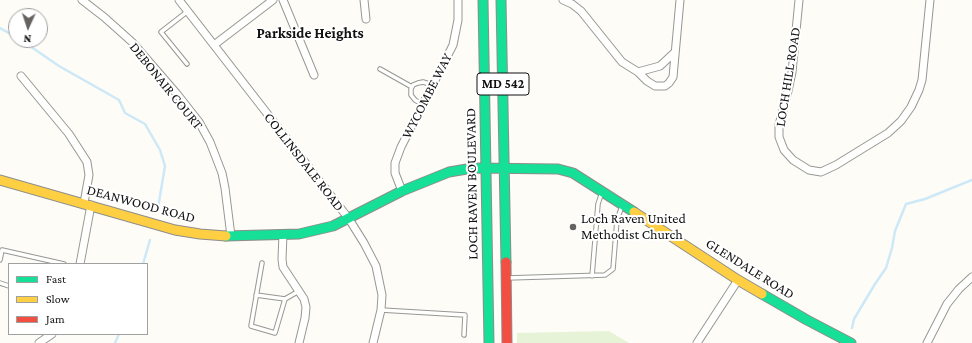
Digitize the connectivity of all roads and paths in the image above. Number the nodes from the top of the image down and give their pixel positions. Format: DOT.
graph roads {
  1 [pos="82,0"];
  2 [pos="179,0"];
  3 [pos="273,0"];
  4 [pos="283,0"];
  5 [pos="364,0"];
  6 [pos="458,0"];
  7 [pos="483,0"];
  8 [pos="502,0"];
  9 [pos="563,0"];
  10 [pos="680,0"];
  11 [pos="799,0"];
  12 [pos="930,0"];
  13 [pos="188,11"];
  14 [pos="366,19"];
  15 [pos="214,45"];
  16 [pos="675,52"];
  17 [pos="187,64"];
  18 [pos="380,69"];
  19 [pos="638,72"];
  20 [pos="314,75"];
  21 [pos="21,76"];
  22 [pos="433,85"];
  23 [pos="412,87"];
  24 [pos="423,105"];
  25 [pos="486,168"];
  26 [pos="505,169"];
  27 [pos="0,180"];
  28 [pos="402,191"];
  29 [pos="603,191"];
  30 [pos="87,204"];
  31 [pos="623,204"];
  32 [pos="348,218"];
  33 [pos="283,234"];
  34 [pos="231,236"];
  35 [pos="0,260"];
  36 [pos="60,263"];
  37 [pos="80,263"];
  38 [pos="262,263"];
  39 [pos="592,276"];
  40 [pos="972,277"];
  41 [pos="506,278"];
  42 [pos="738,280"];
  43 [pos="299,291"];
  44 [pos="256,295"];
  45 [pos="285,299"];
  46 [pos="381,310"];
  47 [pos="51,335"];
  48 [pos="464,335"];
  49 [pos="40,343"];
  50 [pos="299,343"];
  51 [pos="374,343"];
  52 [pos="489,343"];
  53 [pos="507,343"];
  54 [pos="697,343"];
  55 [pos="851,343"];
  56 [pos="926,343"];
  1 -- 34 [label="street, DEBONAIR COURT"];
  2 -- 13 [label="street, COLLINSDALE ROAD"];
  3 -- 15 [label="street"];
  4 -- 20 [label="street"];
  5 -- 14 [label="street"];
  6 -- 22 [label="street, WYCOMBE WAY"];
  7 -- 25 [label="street, LOCH RAVEN BOULEVARD / MD 542"];
  8 -- 26 [label="street, MD 542"];
  9 -- 19 [label="street"];
  10 -- 16 [label="street"];
  11 -- 12 [label="street, LOCH HILL ROAD"];
  13 -- 15 [label="street, COLLINSDALE ROAD"];
  13 -- 17 [label="lane"];
  15 -- 32 [label="street, COLLINSDALE ROAD"];
  16 -- 19 [label="street"];
  16 -- 19 [label="street"];
  18 -- 23 [label="lane"];
  21 -- 30 [label="street"];
  22 -- 23 [label="lane"];
  22 -- 24 [label="street, WYCOMBE WAY"];
  23 -- 24 [label="lane"];
  24 -- 28 [label="street, WYCOMBE WAY"];
  25 -- 26 [label="street, DEANWOOD ROAD"];
  25 -- 28 [label="street, DEANWOOD ROAD"];
  25 -- 52 [label="street, LOCH RAVEN BOULEVARD / MD 542"];
  26 -- 29 [label="street, GLENDALE ROAD"];
  26 -- 41 [label="street, MD 542"];
  27 -- 30 [label="street, DEANWOOD ROAD"];
  28 -- 32 [label="street, DEANWOOD ROAD"];
  29 -- 31 [label="street, GLENDALE ROAD"];
  29 -- 39 [label="lane"];
  30 -- 34 [label="street, DEANWOOD ROAD"];
  30 -- 37 [label="street"];
  31 -- 39 [label="lane"];
  31 -- 42 [label="street, GLENDALE ROAD"];
  32 -- 33 [label="street, DEANWOOD ROAD"];
  32 -- 46 [label="street, COLLINSDALE ROAD"];
  33 -- 34 [label="street, DEANWOOD ROAD"];
  33 -- 43 [label="street"];
  35 -- 36 [label="lane"];
  38 -- 44 [label="lane"];
  39 -- 41 [label="lane"];
  40 -- 56 [label="street"];
  41 -- 53 [label="street, MD 542"];
  42 -- 54 [label="street"];
  42 -- 55 [label="street, GLENDALE ROAD"];
  43 -- 45 [label="lane"];
  43 -- 50 [label="street"];
  44 -- 45 [label="lane"];
  44 -- 45 [label="lane"];
  46 -- 48 [label="lane"];
  46 -- 51 [label="street, COLLINSDALE ROAD"];
  47 -- 49 [label="street"];
}
